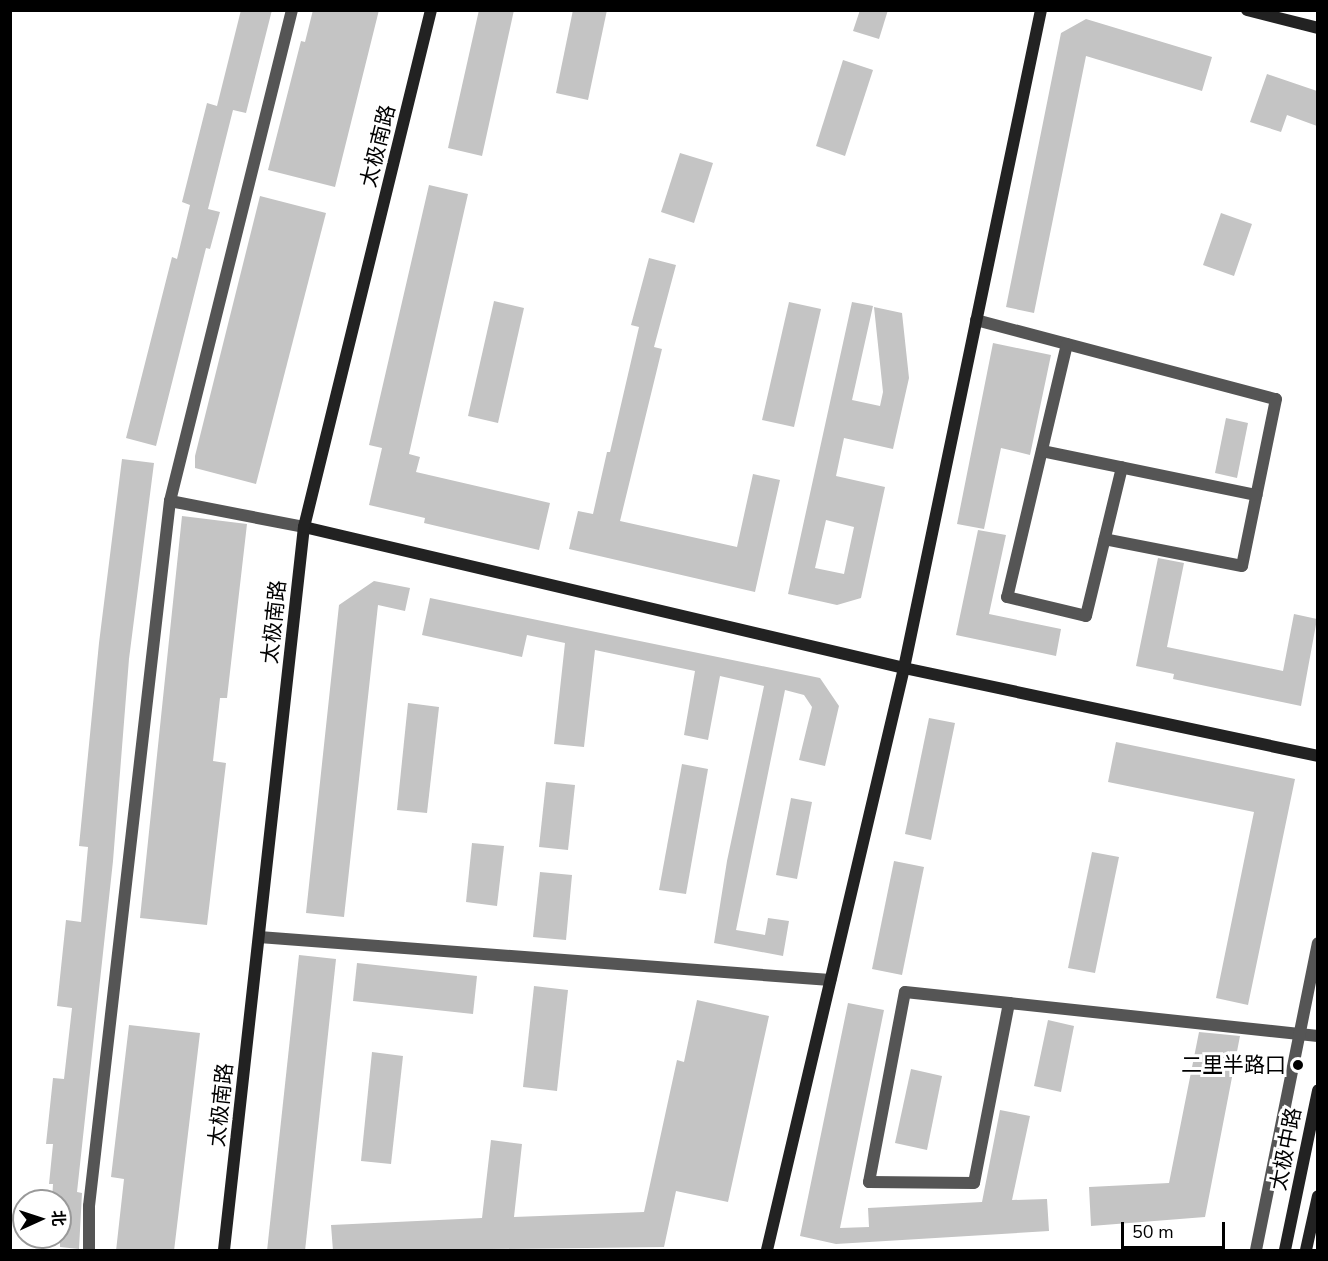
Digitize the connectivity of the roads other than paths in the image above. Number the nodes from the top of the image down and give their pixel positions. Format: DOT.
graph roads {
  1 [pos="292,10"];
  2 [pos="431,10"];
  3 [pos="1041,10"];
  4 [pos="1247,10"];
  5 [pos="1317,28"];
  6 [pos="976,320"];
  7 [pos="1067,344"];
  8 [pos="1042,451"];
  9 [pos="1122,467"];
  10 [pos="1257,495"];
  11 [pos="170,501"];
  12 [pos="304,527"];
  13 [pos="1105,538"];
  14 [pos="904,668"];
  15 [pos="1317,756"];
  16 [pos="259,937"];
  17 [pos="1317,943"];
  18 [pos="830,980"];
  19 [pos="1010,1003"];
  20 [pos="1299,1034"];
  21 [pos="1317,1036"];
  22 [pos="1317,1090"];
  23 [pos="1317,1196"];
  24 [pos="89,1251"];
  25 [pos="224,1251"];
  26 [pos="767,1251"];
  27 [pos="1256,1251"];
  28 [pos="1286,1251"];
  29 [pos="1306,1251"];
  1 -- 11 [label="street"];
  2 -- 12 [label="street, 太极南路"];
  3 -- 6 [label="street"];
  4 -- 5 [label="street"];
  6 -- 7 [label="street"];
  6 -- 14 [label="street"];
  7 -- 8 [label="street"];
  7 -- 10 [label="street"];
  8 -- 9 [label="street"];
  8 -- 13 [label="street"];
  9 -- 10 [label="street"];
  9 -- 13 [label="street"];
  10 -- 13 [label="street"];
  11 -- 12 [label="street"];
  11 -- 24 [label="street"];
  12 -- 14 [label="street"];
  12 -- 16 [label="street, 太极南路"];
  14 -- 15 [label="street"];
  14 -- 18 [label="street"];
  16 -- 18 [label="street"];
  16 -- 25 [label="street, 太极南路"];
  17 -- 20 [label="street"];
  18 -- 26 [label="street"];
  19 -- 19 [label="street"];
  19 -- 20 [label="street"];
  20 -- 21 [label="street"];
  20 -- 27 [label="street"];
  22 -- 28 [label="street, 太极中路"];
  23 -- 29 [label="street, 太极中路"];
}
